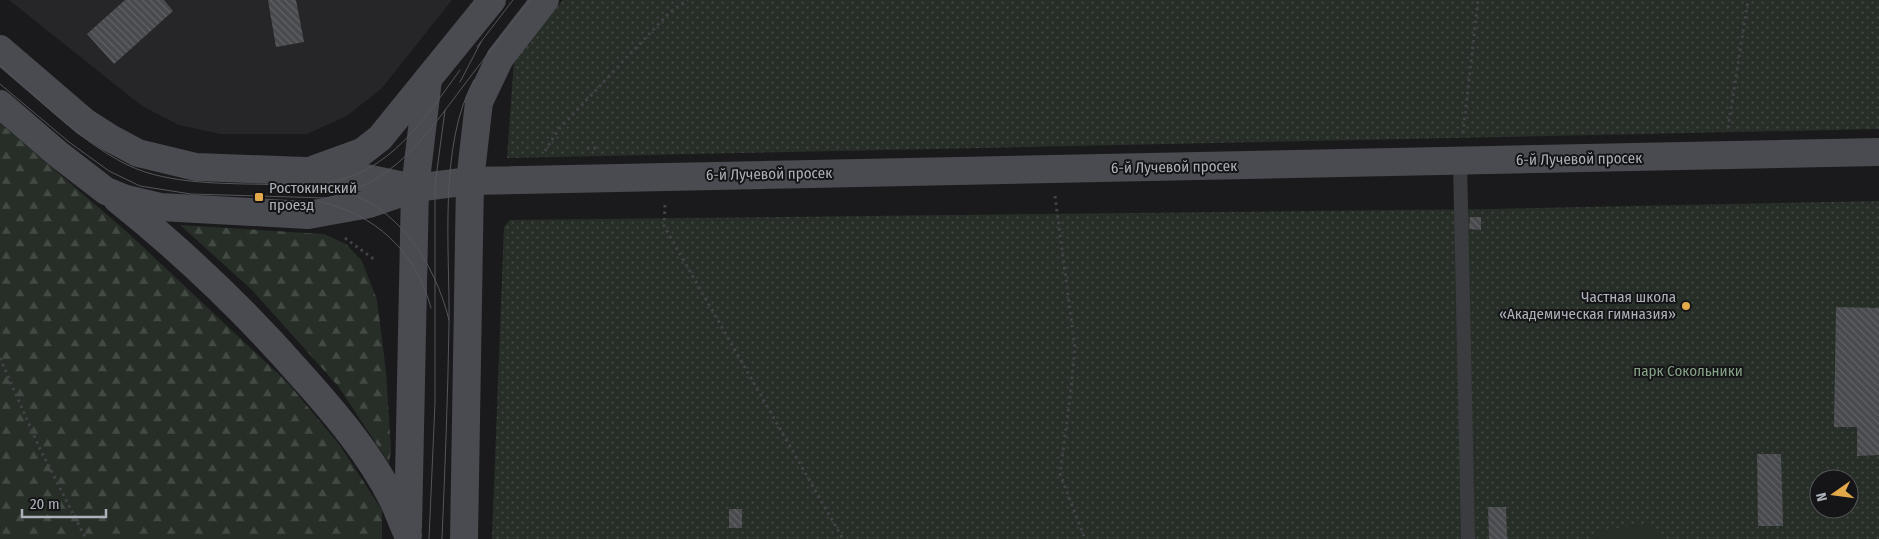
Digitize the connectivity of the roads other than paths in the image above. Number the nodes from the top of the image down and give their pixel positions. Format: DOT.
graph roads {
  1 [pos="492,0"];
  2 [pos="545,0"];
  3 [pos="0,49"];
  4 [pos="428,79"];
  5 [pos="0,104"];
  6 [pos="1879,152"];
  7 [pos="1460,161"];
  8 [pos="305,171"];
  9 [pos="470,181"];
  10 [pos="416,188"];
  11 [pos="106,191"];
  12 [pos="407,537"];
  13 [pos="464,539"];
  14 [pos="1468,539"];
  1 -- 4 [label="main road"];
  2 -- 9 [label="main road"];
  3 -- 8 [label="main road"];
  4 -- 8 [label="main road"];
  4 -- 10 [label="main road"];
  5 -- 11 [label="main road"];
  6 -- 7 [label="main road, 6-й Лучевой просек"];
  7 -- 9 [label="main road, 6-й Лучевой просек"];
  7 -- 14 [label="lane"];
  8 -- 10 [label="main road"];
  9 -- 10 [label="main road, 6-й Лучевой просек"];
  9 -- 13 [label="main road"];
  10 -- 11 [label="main road"];
  10 -- 12 [label="main road"];
  11 -- 12 [label="main road"];
}
